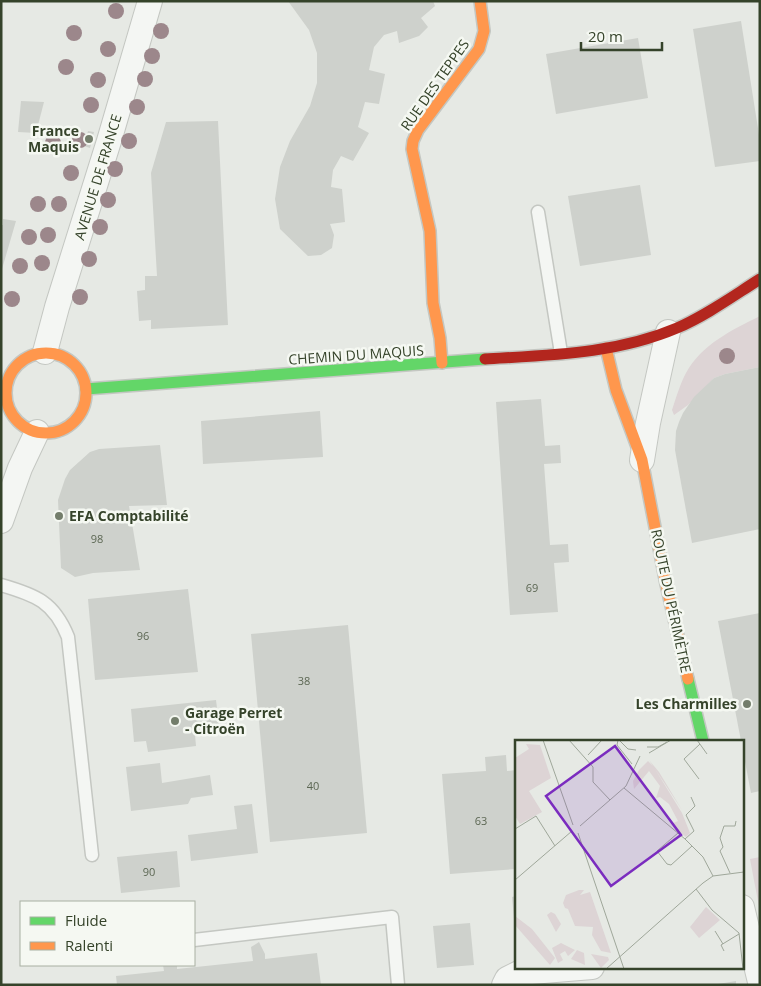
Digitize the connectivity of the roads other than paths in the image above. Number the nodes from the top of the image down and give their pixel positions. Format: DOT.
graph roads {
  1 [pos="150,1"];
  2 [pos="480,1"];
  3 [pos="538,212"];
  4 [pos="760,279"];
  5 [pos="668,332"];
  6 [pos="606,348"];
  7 [pos="46,352"];
  8 [pos="561,353"];
  9 [pos="442,363"];
  10 [pos="86,389"];
  11 [pos="4,390"];
  12 [pos="37,432"];
  13 [pos="642,460"];
  14 [pos="1,521"];
  15 [pos="1,585"];
  16 [pos="703,740"];
  17 [pos="92,855"];
  18 [pos="744,923"];
  19 [pos="195,940"];
  20 [pos="748,954"];
  21 [pos="580,968"];
  22 [pos="760,982"];
  23 [pos="398,985"];
  24 [pos="504,985"];
  1 -- 7 [label="street, AVENUE DE FRANCE"];
  2 -- 9 [label="street, RUE DES TEPPES"];
  3 -- 8 [label="lane"];
  4 -- 5 [label="street"];
  5 -- 6 [label="street, CHEMIN DU MAQUIS"];
  5 -- 13 [label="street, ROUTE DU PÉRIMÈTRE"];
  6 -- 8 [label="street, CHEMIN DU MAQUIS"];
  6 -- 13 [label="street, ROUTE DU PÉRIMÈTRE"];
  7 -- 10 [label="street"];
  7 -- 11 [label="street"];
  8 -- 9 [label="street, CHEMIN DU MAQUIS"];
  9 -- 10 [label="street, CHEMIN DU MAQUIS"];
  10 -- 12 [label="street"];
  11 -- 12 [label="street"];
  12 -- 14 [label="street"];
  13 -- 16 [label="street, ROUTE DU PÉRIMÈTRE"];
  15 -- 17 [label="lane"];
  18 -- 20 [label="street"];
  19 -- 23 [label="lane"];
  20 -- 22 [label="street"];
  21 -- 24 [label="street"];
}
